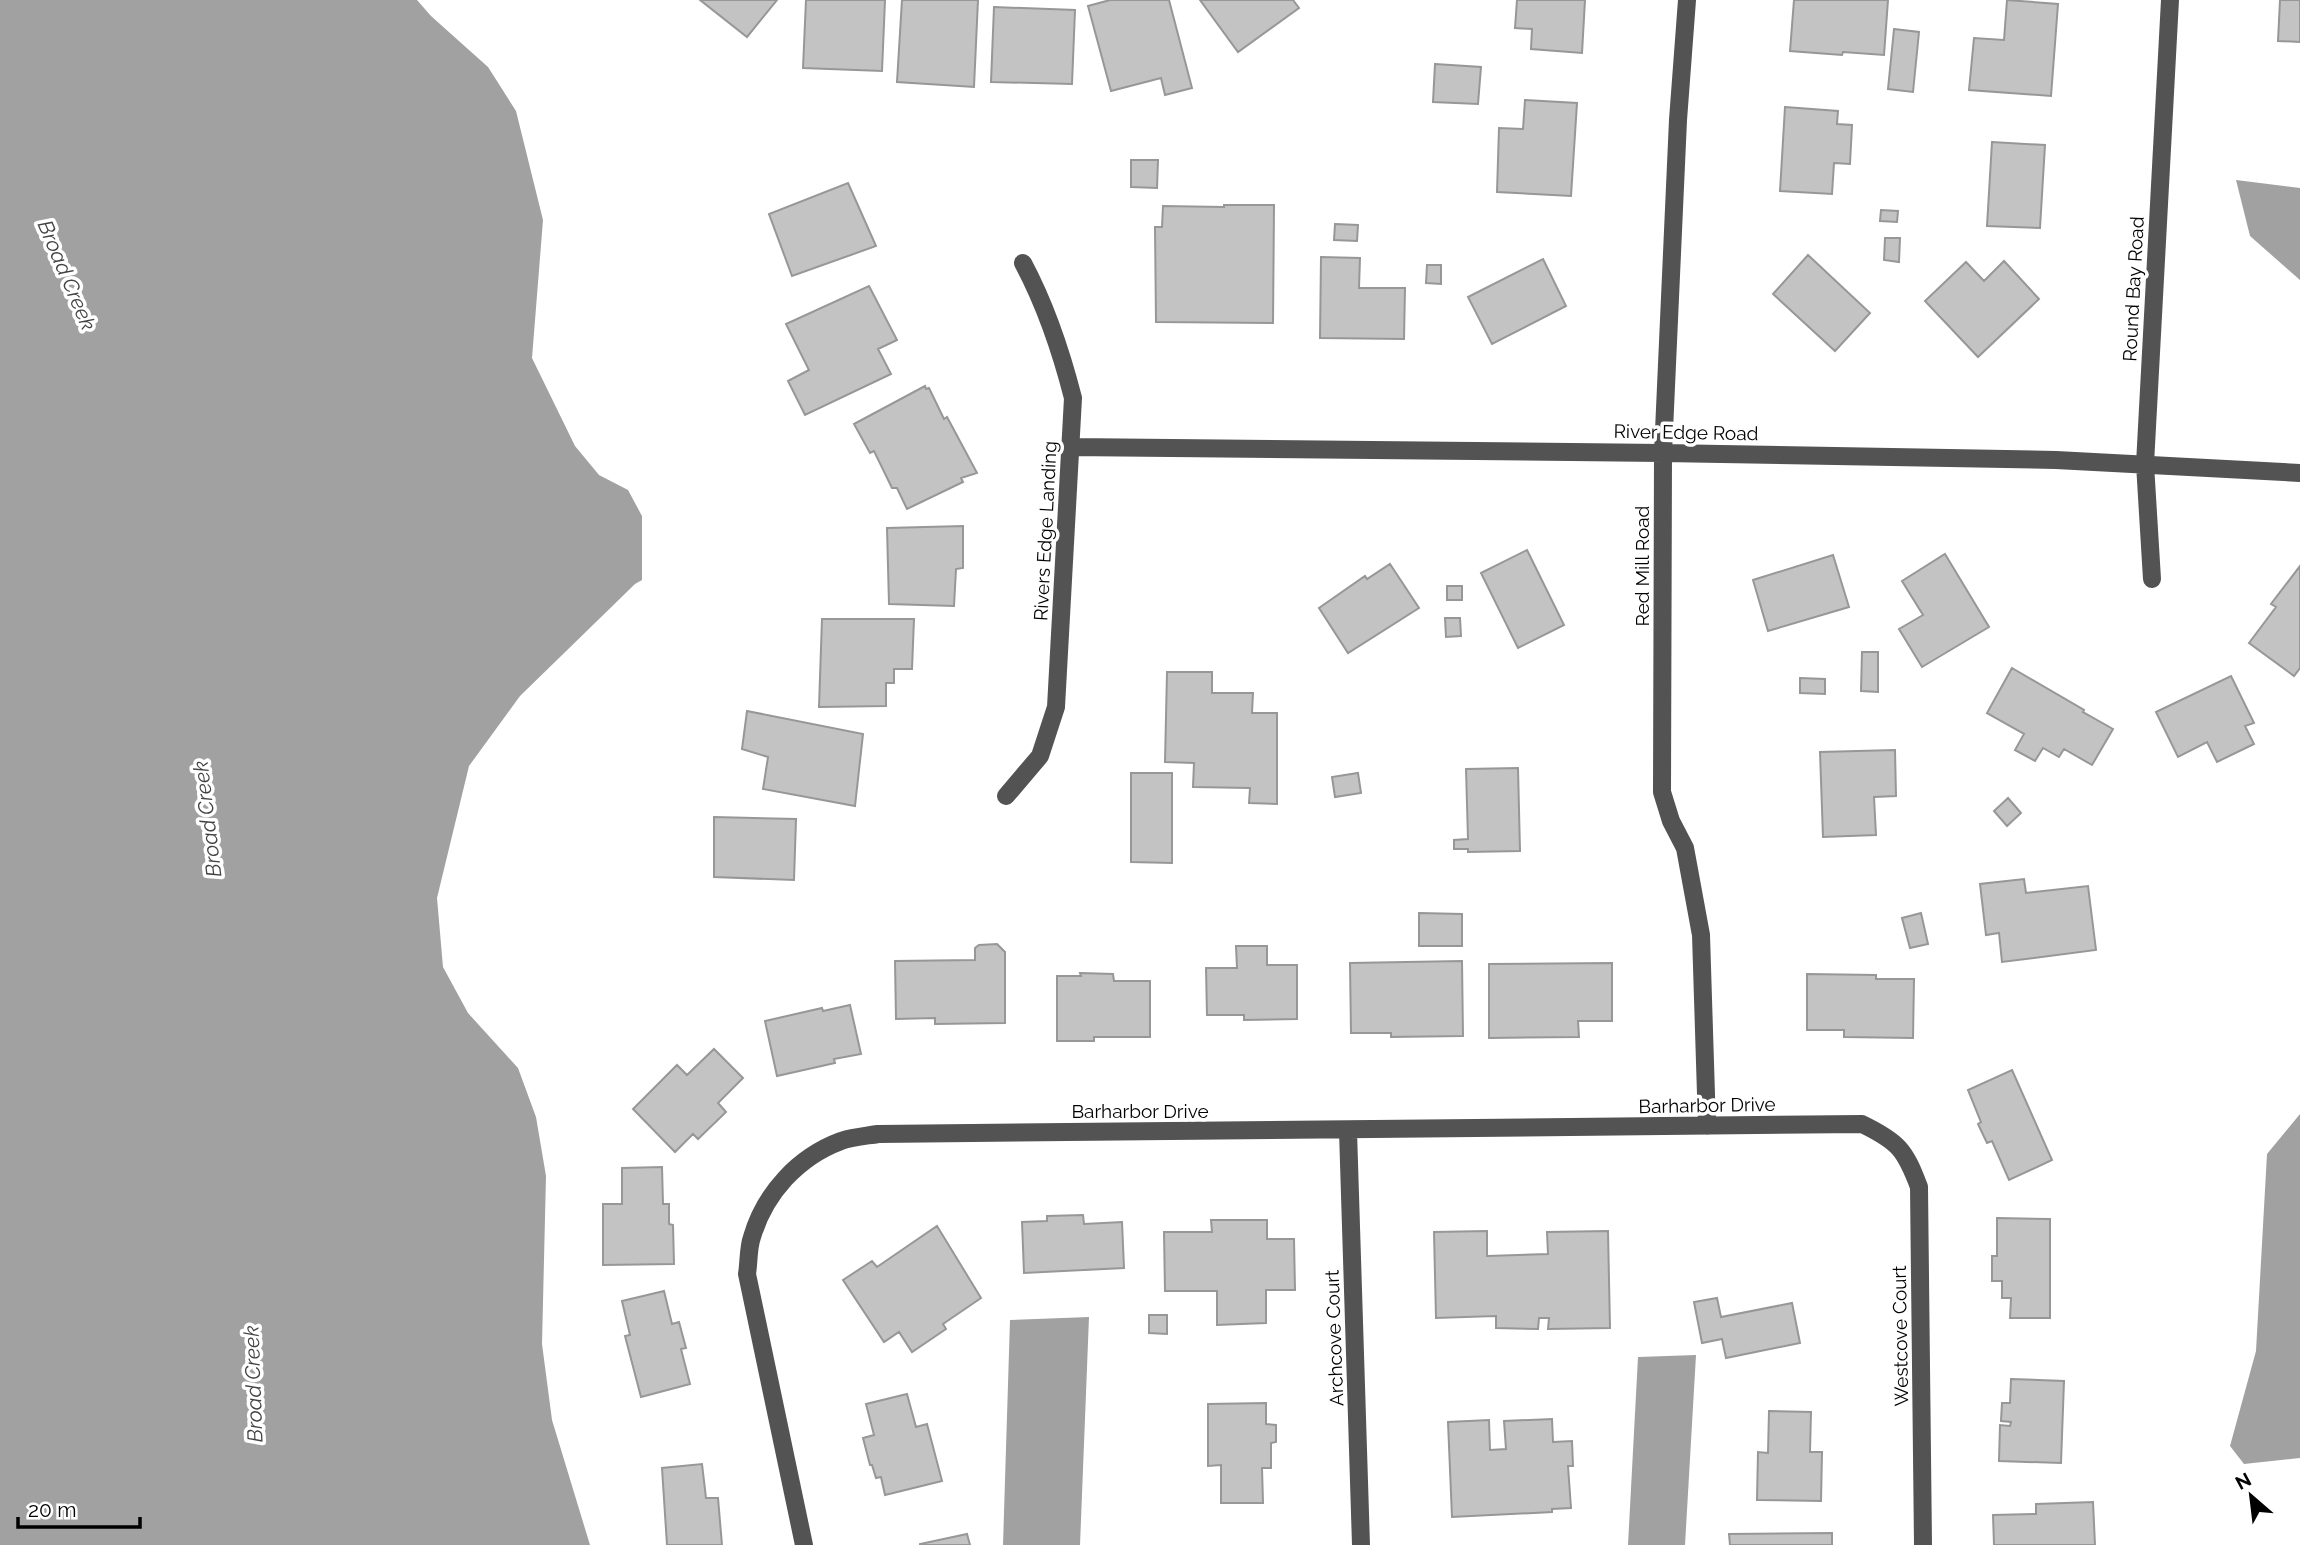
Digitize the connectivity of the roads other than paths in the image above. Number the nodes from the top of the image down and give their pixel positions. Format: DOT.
graph roads {
  1 [pos="1687,0"];
  2 [pos="2170,0"];
  3 [pos="1023,263"];
  4 [pos="1070,447"];
  5 [pos="1664,453"];
  6 [pos="2145,464"];
  7 [pos="2300,472"];
  8 [pos="2152,579"];
  9 [pos="1006,796"];
  10 [pos="1707,1126"];
  11 [pos="1348,1130"];
  12 [pos="1888,1136"];
  13 [pos="804,1545"];
  14 [pos="1361,1545"];
  15 [pos="1923,1545"];
  1 -- 5 [label="street, Red Mill Road"];
  2 -- 6 [label="street, Round Bay Road"];
  3 -- 4 [label="street, Rivers Edge Landing"];
  4 -- 5 [label="street, River Edge Road"];
  4 -- 9 [label="street, Rivers Edge Landing"];
  5 -- 6 [label="street, River Edge Road"];
  5 -- 10 [label="street, Red Mill Road"];
  6 -- 7 [label="street, River Edge Road"];
  6 -- 8 [label="street, Round Bay Road"];
  10 -- 11 [label="street, Barharbor Drive"];
  10 -- 12 [label="street, Barharbor Drive"];
  11 -- 13 [label="street, Barharbor Drive"];
  11 -- 14 [label="street, Archcove Court"];
  12 -- 15 [label="street, Westcove Court"];
}
